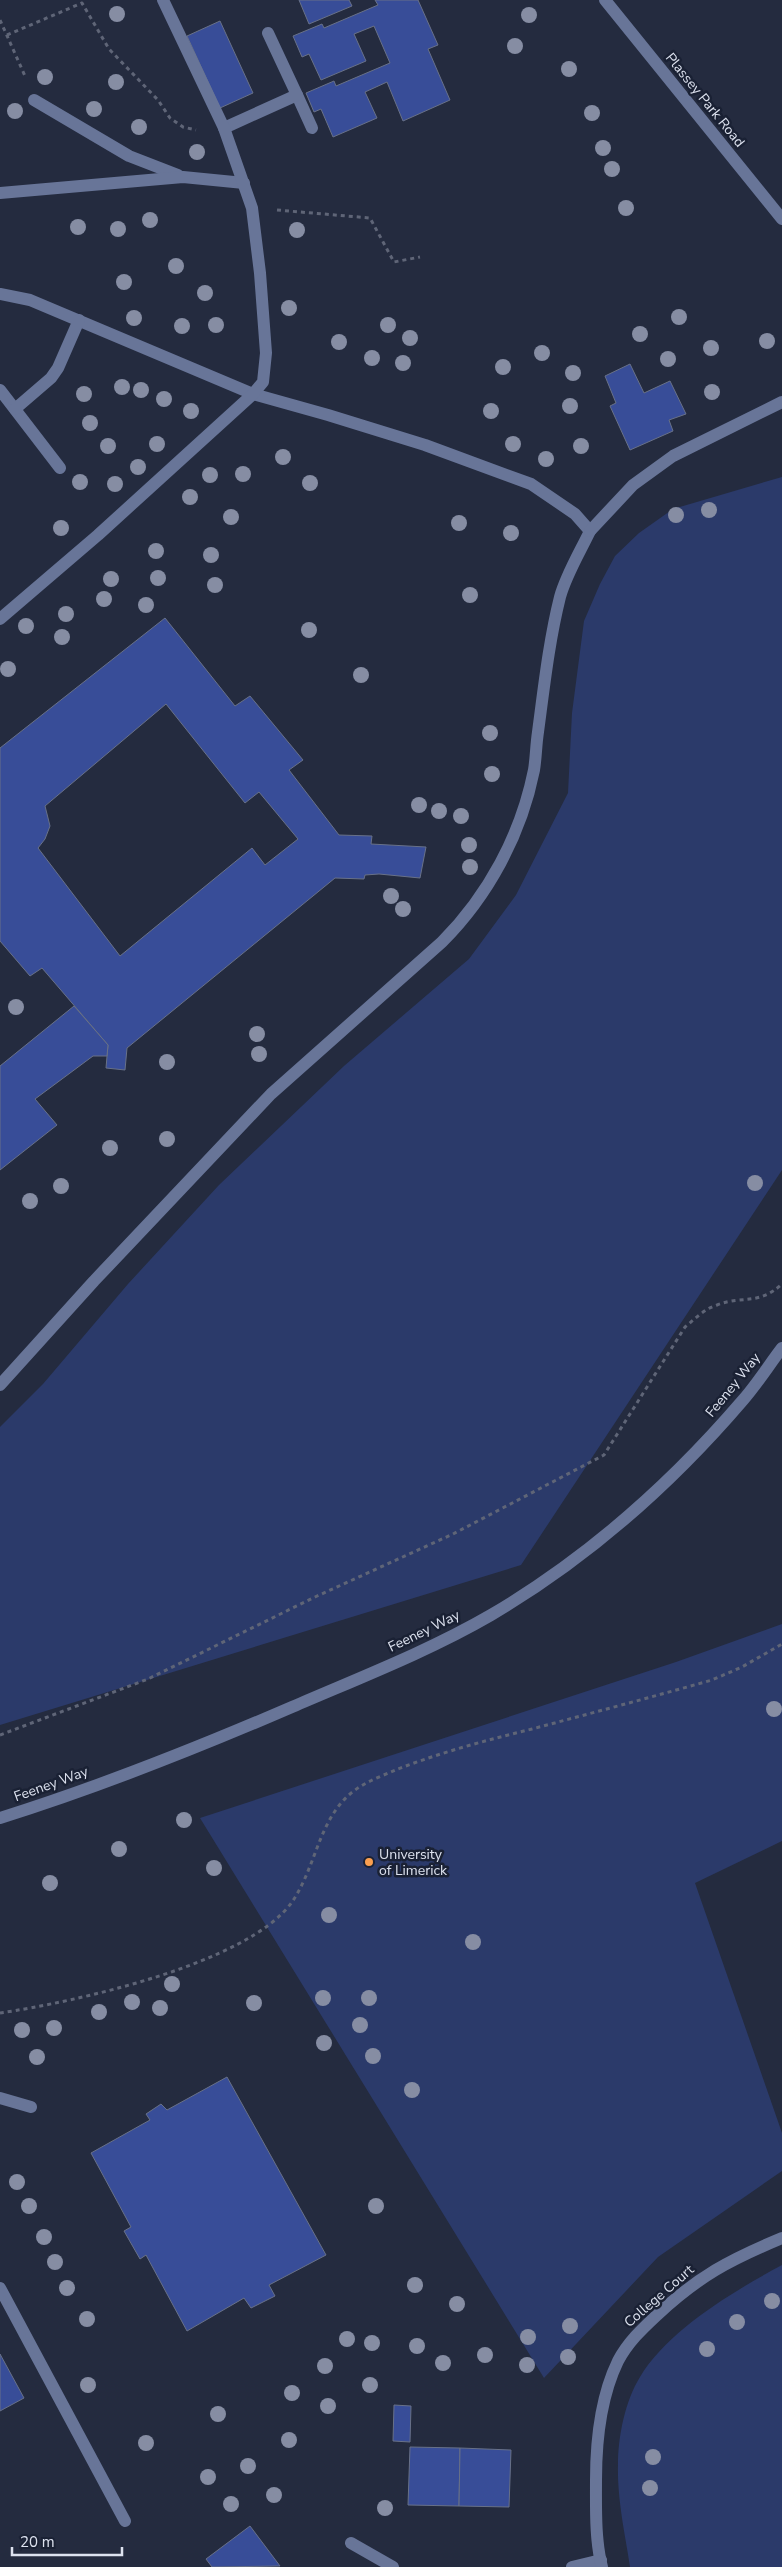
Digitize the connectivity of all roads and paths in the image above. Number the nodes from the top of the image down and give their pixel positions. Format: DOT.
graph roads {
  1 [pos="162,0"];
  2 [pos="606,0"];
  3 [pos="0,20"];
  4 [pos="268,33"];
  5 [pos="7,34"];
  6 [pos="297,95"];
  7 [pos="34,100"];
  8 [pos="224,128"];
  9 [pos="312,128"];
  10 [pos="182,177"];
  11 [pos="244,183"];
  12 [pos="0,193"];
  13 [pos="252,208"];
  14 [pos="782,219"];
  15 [pos="420,257"];
  16 [pos="0,294"];
  17 [pos="79,320"];
  18 [pos="0,390"];
  19 [pos="253,394"];
  20 [pos="782,402"];
  21 [pos="15,409"];
  22 [pos="60,468"];
  23 [pos="590,531"];
  24 [pos="0,619"];
  25 [pos="782,1284"];
  26 [pos="782,1348"];
  27 [pos="0,1386"];
  28 [pos="782,1644"];
  29 [pos="0,1735"];
  30 [pos="0,1818"];
  31 [pos="0,2013"];
  32 [pos="0,2098"];
  33 [pos="31,2107"];
  34 [pos="782,2238"];
  35 [pos="0,2288"];
  36 [pos="125,2521"];
  37 [pos="350,2543"];
  38 [pos="601,2564"];
  39 [pos="393,2567"];
  40 [pos="572,2567"];
  1 -- 8 [label="street"];
  2 -- 14 [label="street, Plassey Park Road"];
  3 -- 5 [label="path"];
  4 -- 6 [label="street"];
  5 -- 7 [label="path"];
  5 -- 8 [label="path"];
  6 -- 8 [label="street"];
  6 -- 9 [label="street"];
  7 -- 10 [label="street"];
  8 -- 11 [label="street"];
  10 -- 11 [label="street"];
  10 -- 12 [label="street"];
  11 -- 13 [label="street"];
  13 -- 15 [label="path"];
  13 -- 19 [label="street"];
  16 -- 17 [label="street"];
  17 -- 19 [label="street"];
  17 -- 21 [label="street"];
  18 -- 21 [label="street"];
  19 -- 23 [label="street"];
  19 -- 24 [label="street"];
  20 -- 23 [label="street"];
  21 -- 22 [label="street"];
  23 -- 27 [label="street"];
  25 -- 29 [label="path"];
  26 -- 30 [label="street, Feeney Way"];
  28 -- 31 [label="path"];
  32 -- 33 [label="street"];
  34 -- 38 [label="street, College Court"];
  35 -- 36 [label="street"];
  37 -- 39 [label="street"];
  38 -- 40 [label="street"];
}
